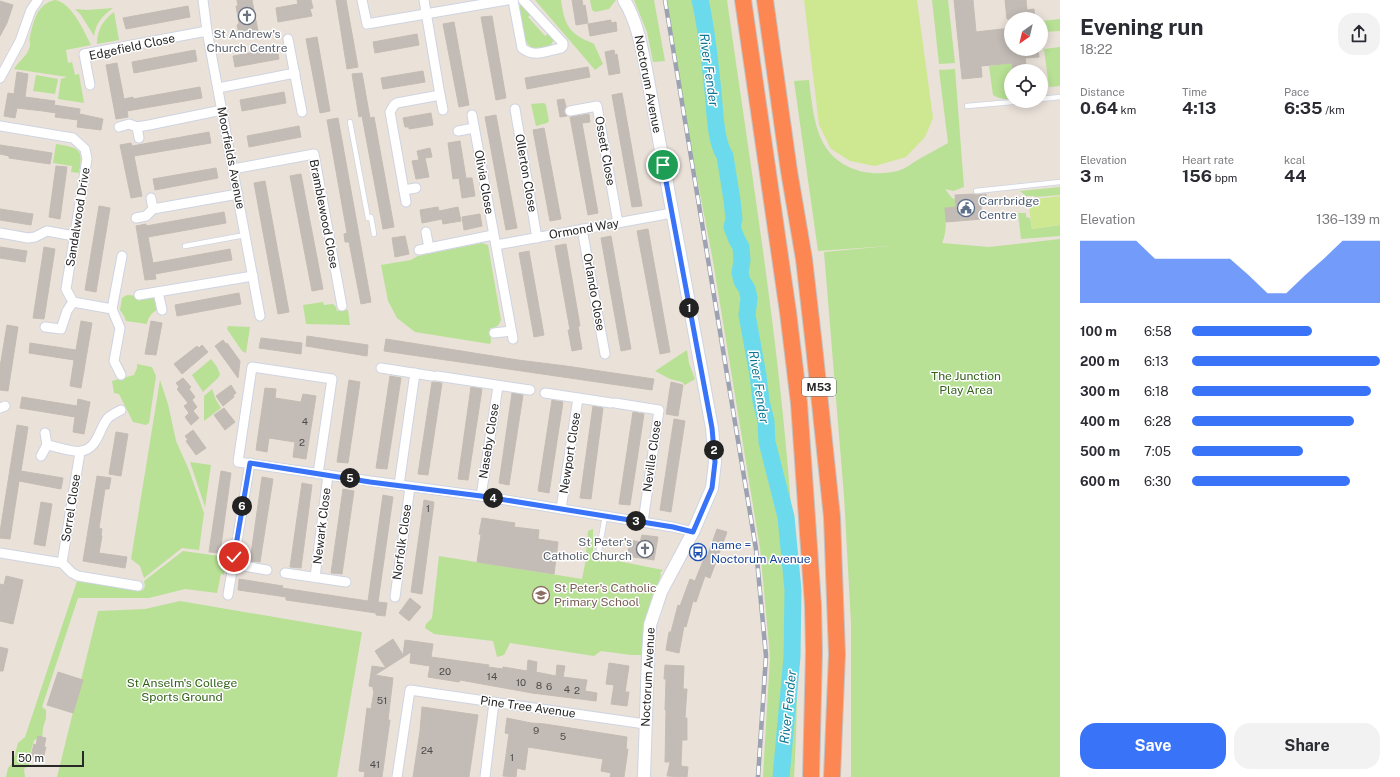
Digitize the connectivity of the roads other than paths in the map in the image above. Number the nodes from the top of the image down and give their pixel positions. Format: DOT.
graph roads {
  1 [pos="38,0"];
  2 [pos="204,0"];
  3 [pos="362,0"];
  4 [pos="424,0"];
  5 [pos="507,0"];
  6 [pos="513,0"];
  7 [pos="523,0"];
  8 [pos="624,0"];
  9 [pos="743,0"];
  10 [pos="765,0"];
  11 [pos="426,13"];
  12 [pos="207,31"];
  13 [pos="288,39"];
  14 [pos="295,73"];
  15 [pos="0,78"];
  16 [pos="90,85"];
  17 [pos="218,88"];
  18 [pos="440,95"];
  19 [pos="1060,97"];
  20 [pos="1048,98"];
  21 [pos="1004,103"];
  22 [pos="967,106"];
  23 [pos="515,109"];
  24 [pos="222,110"];
  25 [pos="443,110"];
  26 [pos="570,111"];
  27 [pos="302,112"];
  28 [pos="472,115"];
  29 [pos="350,122"];
  30 [pos="0,126"];
  31 [pos="119,126"];
  32 [pos="137,127"];
  33 [pos="474,128"];
  34 [pos="458,131"];
  35 [pos="139,138"];
  36 [pos="233,169"];
  37 [pos="1060,182"];
  38 [pos="416,188"];
  39 [pos="404,190"];
  40 [pos="976,191"];
  41 [pos="238,194"];
  42 [pos="151,198"];
  43 [pos="406,202"];
  44 [pos="153,209"];
  45 [pos="672,213"];
  46 [pos="136,218"];
  47 [pos="618,223"];
  48 [pos="582,229"];
  49 [pos="426,232"];
  50 [pos="0,233"];
  51 [pos="374,234"];
  52 [pos="245,235"];
  53 [pos="493,235"];
  54 [pos="74,236"];
  55 [pos="537,238"];
  56 [pos="496,245"];
  57 [pos="185,246"];
  58 [pos="429,248"];
  59 [pos="419,250"];
  60 [pos="122,256"];
  61 [pos="253,276"];
  62 [pos="158,292"];
  63 [pos="139,295"];
  64 [pos="73,302"];
  65 [pos="342,306"];
  66 [pos="112,309"];
  67 [pos="162,310"];
  68 [pos="260,316"];
  69 [pos="45,327"];
  70 [pos="494,333"];
  71 [pos="605,354"];
  72 [pos="381,368"];
  73 [pos="415,373"];
  74 [pos="121,375"];
  75 [pos="498,386"];
  76 [pos="530,390"];
  77 [pos="545,393"];
  78 [pos="578,398"];
  79 [pos="613,403"];
  80 [pos="121,410"];
  81 [pos="45,433"];
  82 [pos="47,445"];
  83 [pos="80,452"];
  84 [pos="41,456"];
  85 [pos="250,463"];
  86 [pos="318,474"];
  87 [pos="328,475"];
  88 [pos="399,485"];
  89 [pos="410,487"];
  90 [pos="481,496"];
  91 [pos="561,508"];
  92 [pos="605,516"];
  93 [pos="642,522"];
  94 [pos="693,532"];
  95 [pos="599,550"];
  96 [pos="0,553"];
  97 [pos="62,563"];
  98 [pos="233,564"];
  99 [pos="267,570"];
  100 [pos="285,573"];
  101 [pos="315,577"];
  102 [pos="346,582"];
  103 [pos="138,586"];
  104 [pos="228,595"];
  105 [pos="395,597"];
  106 [pos="494,702"];
  107 [pos="646,724"];
  108 [pos="398,777"];
  109 [pos="485,777"];
  110 [pos="644,777"];
  111 [pos="810,777"];
  112 [pos="832,777"];
  1 -- 15 [label="street"];
  2 -- 12 [label="street, Moorfields Avenue"];
  3 -- 11 [label="street"];
  4 -- 11 [label="street"];
  5 -- 11 [label="street"];
  6 -- 7 [label="street"];
  8 -- 45 [label="street, Noctorum Avenue"];
  9 -- 111 [label="highway, M53"];
  10 -- 112 [label="highway, M53"];
  11 -- 18 [label="street"];
  12 -- 16 [label="street, Edgefield Close"];
  12 -- 17 [label="street, Moorfields Avenue"];
  13 -- 14 [label="street"];
  14 -- 17 [label="street"];
  14 -- 27 [label="street"];
  17 -- 24 [label="street, Moorfields Avenue"];
  18 -- 25 [label="street"];
  18 -- 39 [label="street"];
  19 -- 20 [label="lane"];
  21 -- 22 [label="lane"];
  23 -- 55 [label="street, Ollerton Close"];
  24 -- 32 [label="street"];
  24 -- 36 [label="street, Moorfields Avenue"];
  26 -- 47 [label="street, Ossett Close"];
  28 -- 33 [label="street, Olivia Close"];
  29 -- 51 [label="lane"];
  30 -- 54 [label="street, Sandalwood Drive"];
  31 -- 32 [label="street"];
  32 -- 35 [label="street"];
  33 -- 34 [label="street"];
  33 -- 53 [label="street, Olivia Close"];
  36 -- 41 [label="street, Moorfields Avenue"];
  36 -- 65 [label="street, Bramblewood Close"];
  37 -- 40 [label="lane"];
  38 -- 39 [label="street"];
  39 -- 43 [label="street"];
  41 -- 44 [label="street"];
  41 -- 52 [label="street, Moorfields Avenue"];
  42 -- 44 [label="street"];
  44 -- 46 [label="street"];
  45 -- 47 [label="street, Ormond Way"];
  45 -- 94 [label="street, Noctorum Avenue"];
  47 -- 48 [label="street, Ormond Way"];
  48 -- 55 [label="street, Ormond Way"];
  48 -- 71 [label="street, Orlando Close"];
  49 -- 58 [label="street"];
  50 -- 54 [label="street"];
  52 -- 57 [label="lane"];
  52 -- 61 [label="street, Moorfields Avenue"];
  53 -- 56 [label="street, Olivia Close"];
  53 -- 58 [label="street"];
  54 -- 64 [label="street, Sandalwood Drive"];
  55 -- 56 [label="street, Ormond Way"];
  56 -- 70 [label="street, Olivia Close"];
  58 -- 59 [label="street"];
  60 -- 66 [label="street"];
  61 -- 62 [label="street"];
  61 -- 68 [label="street, Moorfields Avenue"];
  62 -- 63 [label="street"];
  62 -- 67 [label="street"];
  64 -- 66 [label="street"];
  64 -- 69 [label="street"];
  66 -- 74 [label="street"];
  72 -- 73 [label="street"];
  73 -- 75 [label="street"];
  73 -- 88 [label="street"];
  75 -- 76 [label="street"];
  75 -- 90 [label="street, Naseby Close"];
  77 -- 78 [label="street, Newport Close"];
  78 -- 79 [label="street, Newport Close"];
  78 -- 91 [label="street, Newport Close"];
  79 -- 93 [label="street, Neville Close"];
  80 -- 83 [label="street"];
  81 -- 82 [label="street"];
  82 -- 83 [label="street"];
  82 -- 84 [label="street"];
  83 -- 97 [label="street, Sorrel Close"];
  85 -- 86 [label="street"];
  85 -- 86 [label="street"];
  85 -- 98 [label="street"];
  86 -- 87 [label="street"];
  87 -- 88 [label="street"];
  87 -- 101 [label="street, Newark Close"];
  88 -- 89 [label="street"];
  89 -- 90 [label="street"];
  89 -- 105 [label="street, Norfolk Close"];
  90 -- 91 [label="street"];
  91 -- 92 [label="street"];
  92 -- 93 [label="street"];
  92 -- 95 [label="lane"];
  93 -- 94 [label="street"];
  94 -- 107 [label="street, Noctorum Avenue"];
  96 -- 97 [label="street"];
  97 -- 103 [label="street"];
  98 -- 99 [label="street"];
  98 -- 104 [label="street"];
  100 -- 101 [label="street, Newark Close"];
  101 -- 102 [label="street, Newark Close"];
  106 -- 107 [label="street, Pine Tree Avenue"];
  106 -- 108 [label="street, Pine Tree Avenue"];
  106 -- 109 [label="street"];
  107 -- 110 [label="street, Noctorum Avenue"];
}
